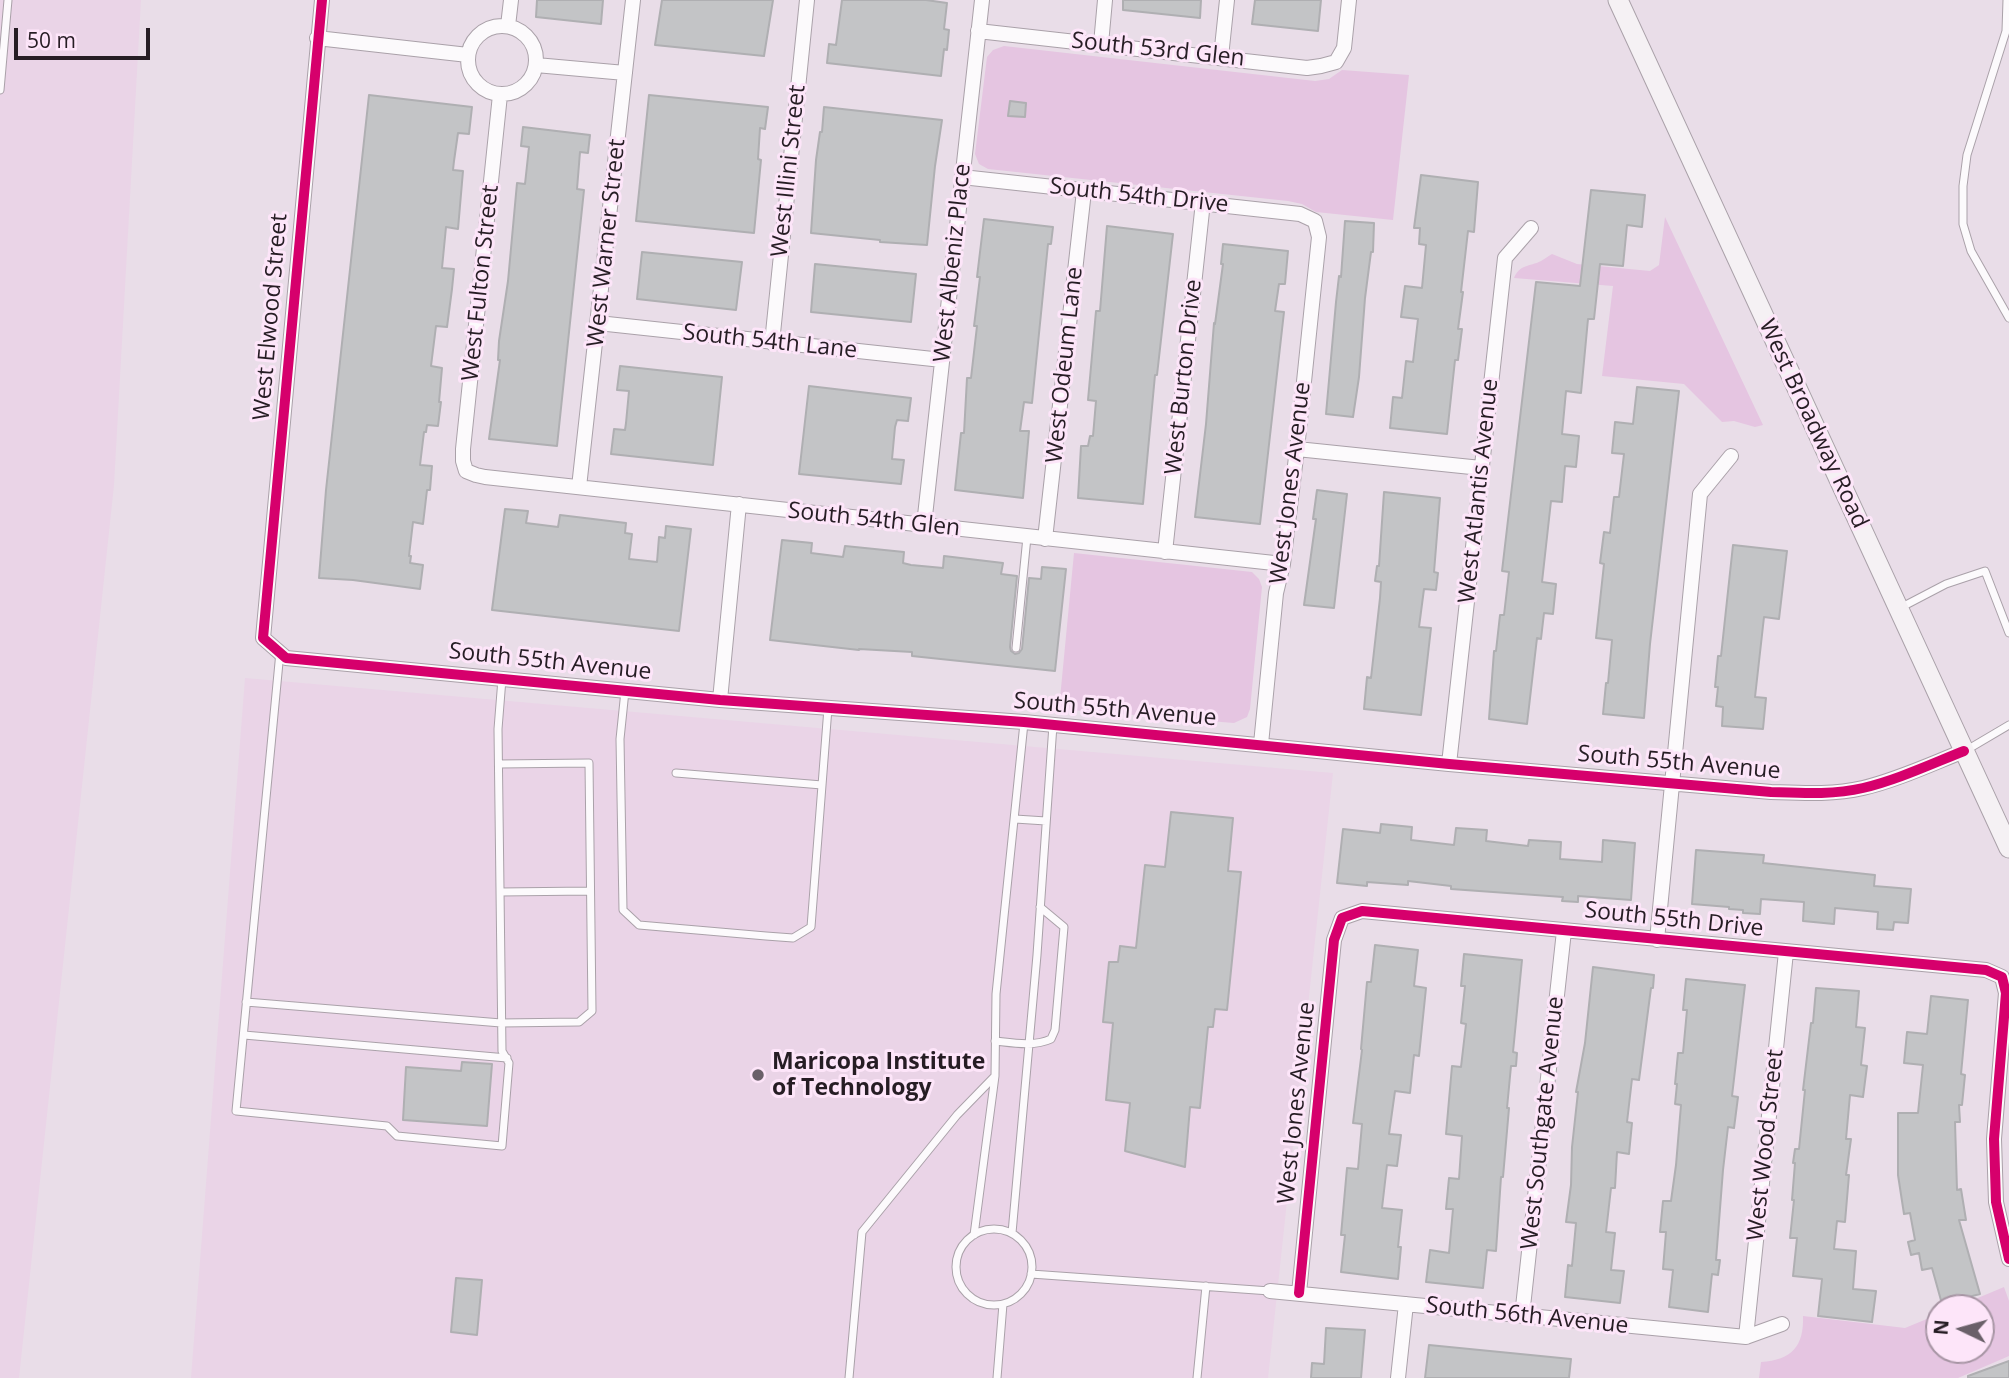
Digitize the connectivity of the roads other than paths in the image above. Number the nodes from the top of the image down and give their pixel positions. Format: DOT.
graph roads {
  1 [pos="8,0"];
  2 [pos="322,0"];
  3 [pos="511,0"];
  4 [pos="633,0"];
  5 [pos="807,0"];
  6 [pos="982,0"];
  7 [pos="1105,0"];
  8 [pos="1227,0"];
  9 [pos="1349,0"];
  10 [pos="1618,0"];
  11 [pos="2007,0"];
  12 [pos="508,26"];
  13 [pos="978,31"];
  14 [pos="317,38"];
  15 [pos="1101,44"];
  16 [pos="468,55"];
  17 [pos="1221,57"];
  18 [pos="536,65"];
  19 [pos="625,73"];
  20 [pos="0,90"];
  21 [pos="500,95"];
  22 [pos="962,177"];
  23 [pos="1084,191"];
  24 [pos="1203,202"];
  25 [pos="1315,221"];
  26 [pos="1531,228"];
  27 [pos="2009,318"];
  28 [pos="598,324"];
  29 [pos="772,343"];
  30 [pos="942,360"];
  31 [pos="1297,449"];
  32 [pos="1731,456"];
  33 [pos="1481,468"];
  34 [pos="466,471"];
  35 [pos="579,487"];
  36 [pos="739,504"];
  37 [pos="924,525"];
  38 [pos="1027,537"];
  39 [pos="1045,539"];
  40 [pos="1165,552"];
  41 [pos="1283,564"];
  42 [pos="1898,608"];
  43 [pos="2009,634"];
  44 [pos="263,638"];
  45 [pos="1016,648"];
  46 [pos="280,652"];
  47 [pos="502,678"];
  48 [pos="625,691"];
  49 [pos="720,700"];
  50 [pos="828,708"];
  51 [pos="1024,722"];
  52 [pos="1053,725"];
  53 [pos="2009,725"];
  54 [pos="1261,744"];
  55 [pos="1964,751"];
  56 [pos="499,764"];
  57 [pos="1449,764"];
  58 [pos="676,773"];
  59 [pos="1671,784"];
  60 [pos="822,785"];
  61 [pos="1015,819"];
  62 [pos="1046,821"];
  63 [pos="2009,848"];
  64 [pos="590,891"];
  65 [pos="500,892"];
  66 [pos="1041,907"];
  67 [pos="1342,918"];
  68 [pos="1564,931"];
  69 [pos="1657,940"];
  70 [pos="1786,952"];
  71 [pos="246,1002"];
  72 [pos="502,1023"];
  73 [pos="244,1035"];
  74 [pos="995,1041"];
  75 [pos="1028,1044"];
  76 [pos="506,1058"];
  77 [pos="995,1076"];
  78 [pos="1012,1233"];
  79 [pos="974,1235"];
  80 [pos="2009,1259"];
  81 [pos="1031,1274"];
  82 [pos="1206,1286"];
  83 [pos="1270,1291"];
  84 [pos="1299,1293"];
  85 [pos="1003,1304"];
  86 [pos="1406,1304"];
  87 [pos="1522,1316"];
  88 [pos="1782,1324"];
  89 [pos="1746,1337"];
  90 [pos="849,1378"];
  91 [pos="997,1378"];
  92 [pos="1198,1378"];
  93 [pos="1398,1378"];
  1 -- 20 [label="lane"];
  2 -- 14 [label="street, West Elwood Street"];
  3 -- 12 [label="street"];
  4 -- 19 [label="street, West Warner Street"];
  5 -- 29 [label="street, West Illini Street"];
  6 -- 13 [label="street, West Albeniz Place"];
  7 -- 15 [label="street"];
  8 -- 17 [label="street"];
  9 -- 17 [label="street, South 53rd Glen"];
  10 -- 42 [label="main road, West Broadway Road"];
  11 -- 27 [label="lane"];
  12 -- 16 [label="street"];
  12 -- 18 [label="street"];
  13 -- 15 [label="street, South 53rd Glen"];
  13 -- 22 [label="street, West Albeniz Place"];
  14 -- 16 [label="street"];
  14 -- 44 [label="street, West Elwood Street"];
  15 -- 17 [label="street, South 53rd Glen"];
  16 -- 21 [label="street"];
  18 -- 19 [label="street"];
  18 -- 21 [label="street"];
  19 -- 28 [label="street, West Warner Street"];
  21 -- 34 [label="street, West Fulton Street"];
  22 -- 23 [label="street, South 54th Drive"];
  22 -- 30 [label="street, West Albeniz Place"];
  23 -- 24 [label="street, South 54th Drive"];
  23 -- 39 [label="street, West Odeum Lane"];
  24 -- 25 [label="street, South 54th Drive"];
  24 -- 40 [label="street, West Burton Drive"];
  25 -- 31 [label="street, West Jones Avenue"];
  26 -- 33 [label="street, West Atlantis Avenue"];
  28 -- 29 [label="street, South 54th Lane"];
  28 -- 35 [label="street, West Warner Street"];
  29 -- 30 [label="street, South 54th Lane"];
  30 -- 37 [label="street, West Albeniz Place"];
  31 -- 33 [label="street"];
  31 -- 41 [label="street, West Jones Avenue"];
  32 -- 59 [label="street"];
  33 -- 57 [label="street, West Atlantis Avenue"];
  34 -- 35 [label="street, South 54th Glen"];
  35 -- 36 [label="street, South 54th Glen"];
  36 -- 37 [label="street, South 54th Glen"];
  36 -- 49 [label="street"];
  37 -- 38 [label="street, South 54th Glen"];
  38 -- 39 [label="street, South 54th Glen"];
  38 -- 45 [label="lane"];
  39 -- 40 [label="street, South 54th Glen"];
  40 -- 41 [label="street, South 54th Glen"];
  41 -- 54 [label="street, West Jones Avenue"];
  42 -- 43 [label="lane"];
  42 -- 55 [label="main road, West Broadway Road"];
  44 -- 46 [label="street, South 55th Avenue"];
  46 -- 47 [label="street, South 55th Avenue"];
  46 -- 71 [label="lane"];
  47 -- 48 [label="street, South 55th Avenue"];
  47 -- 56 [label="lane"];
  48 -- 49 [label="street, South 55th Avenue"];
  48 -- 60 [label="lane"];
  49 -- 50 [label="street, South 55th Avenue"];
  50 -- 51 [label="street, South 55th Avenue"];
  50 -- 60 [label="lane"];
  51 -- 52 [label="street, South 55th Avenue"];
  51 -- 61 [label="lane"];
  52 -- 54 [label="street, South 55th Avenue"];
  52 -- 62 [label="lane"];
  53 -- 55 [label="lane"];
  54 -- 57 [label="street, South 55th Avenue"];
  55 -- 59 [label="street, South 55th Avenue"];
  55 -- 63 [label="main road, West Broadway Road"];
  56 -- 64 [label="lane"];
  56 -- 65 [label="lane"];
  57 -- 59 [label="street, South 55th Avenue"];
  58 -- 60 [label="lane"];
  59 -- 69 [label="street"];
  61 -- 62 [label="lane"];
  61 -- 74 [label="lane"];
  62 -- 66 [label="lane"];
  64 -- 65 [label="lane"];
  64 -- 72 [label="lane"];
  65 -- 72 [label="lane"];
  66 -- 75 [label="lane"];
  66 -- 75 [label="lane"];
  67 -- 68 [label="street, South 55th Drive"];
  67 -- 84 [label="street, West Jones Avenue"];
  68 -- 69 [label="street, South 55th Drive"];
  68 -- 87 [label="street, West Southgate Avenue"];
  69 -- 70 [label="street, South 55th Drive"];
  70 -- 80 [label="street, South 55th Drive"];
  70 -- 89 [label="street, West Wood Street"];
  71 -- 72 [label="lane"];
  71 -- 73 [label="lane"];
  72 -- 76 [label="lane"];
  73 -- 76 [label="lane"];
  73 -- 76 [label="lane"];
  74 -- 75 [label="lane"];
  74 -- 77 [label="lane"];
  75 -- 78 [label="lane"];
  77 -- 79 [label="lane"];
  77 -- 90 [label="lane"];
  78 -- 79 [label="lane"];
  78 -- 81 [label="lane"];
  79 -- 85 [label="lane"];
  81 -- 82 [label="lane"];
  81 -- 85 [label="lane"];
  82 -- 83 [label="lane"];
  82 -- 92 [label="lane"];
  83 -- 84 [label="street, South 56th Avenue"];
  84 -- 86 [label="street, South 56th Avenue"];
  85 -- 91 [label="lane"];
  86 -- 87 [label="street, South 56th Avenue"];
  86 -- 93 [label="street"];
  87 -- 89 [label="street, South 56th Avenue"];
  88 -- 89 [label="street, South 56th Avenue"];
}
